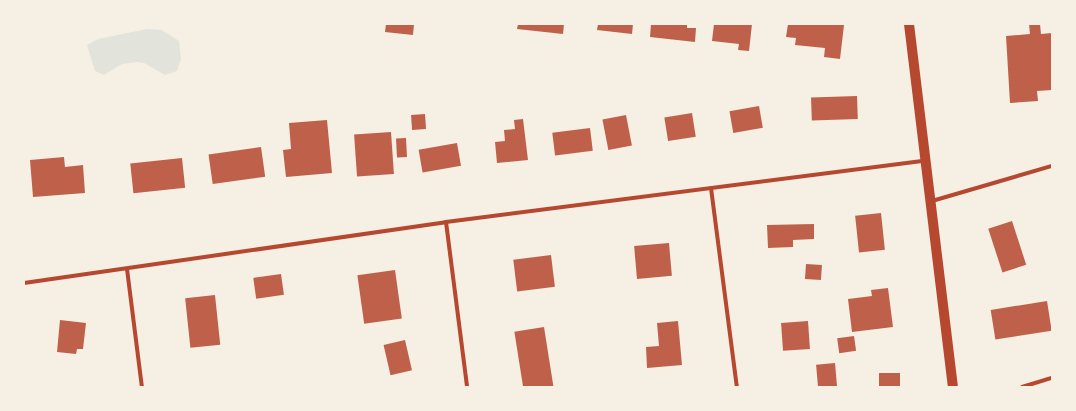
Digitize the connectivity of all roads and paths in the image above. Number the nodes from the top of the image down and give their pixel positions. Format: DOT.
graph roads {
  1 [pos="909,24"];
  2 [pos="924,161"];
  3 [pos="1052,166"];
  4 [pos="711,188"];
  5 [pos="929,202"];
  6 [pos="446,222"];
  7 [pos="127,269"];
  8 [pos="24,283"];
  9 [pos="1052,378"];
  10 [pos="142,387"];
  11 [pos="467,387"];
  12 [pos="737,387"];
  13 [pos="953,387"];
  14 [pos="1022,387"];
  1 -- 2 [label="main road"];
  2 -- 4 [label="street"];
  2 -- 5 [label="main road"];
  3 -- 5 [label="street"];
  4 -- 6 [label="street"];
  4 -- 12 [label="street"];
  5 -- 13 [label="main road"];
  6 -- 7 [label="street"];
  6 -- 11 [label="street"];
  7 -- 8 [label="street"];
  7 -- 10 [label="street"];
  9 -- 14 [label="street"];
}
